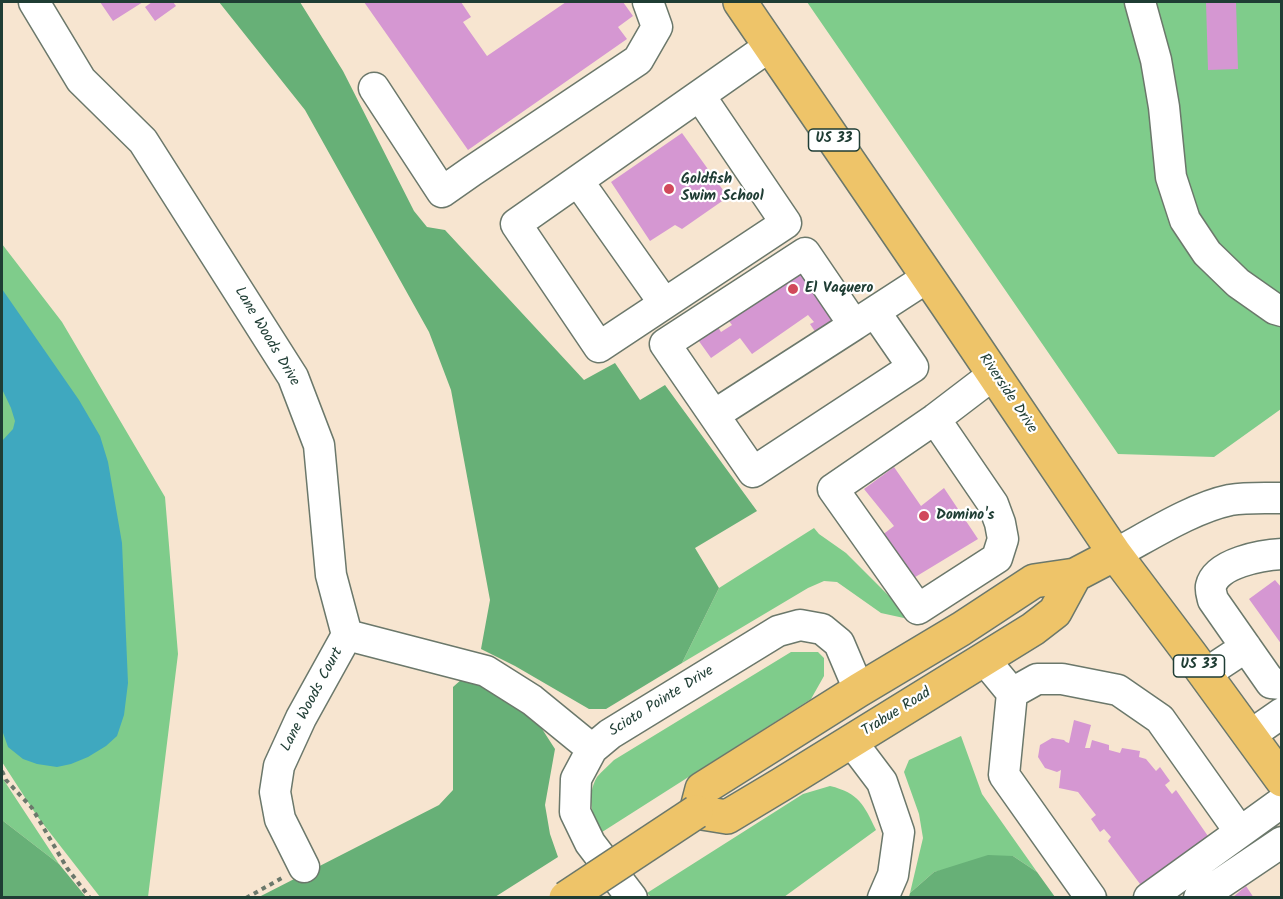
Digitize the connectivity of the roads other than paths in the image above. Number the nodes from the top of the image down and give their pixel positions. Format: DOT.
graph roads {
  1 [pos="34,2"];
  2 [pos="648,2"];
  3 [pos="740,2"];
  4 [pos="1140,2"];
  5 [pos="770,46"];
  6 [pos="374,88"];
  7 [pos="700,96"];
  8 [pos="578,181"];
  9 [pos="786,223"];
  10 [pos="805,253"];
  11 [pos="928,277"];
  12 [pos="664,303"];
  13 [pos="1281,311"];
  14 [pos="865,319"];
  15 [pos="994,374"];
  16 [pos="714,415"];
  17 [pos="935,419"];
  18 [pos="1281,498"];
  19 [pos="1115,554"];
  20 [pos="1281,554"];
  21 [pos="1075,574"];
  22 [pos="938,597"];
  23 [pos="961,629"];
  24 [pos="347,635"];
  25 [pos="1246,647"];
  26 [pos="984,658"];
  27 [pos="1205,674"];
  28 [pos="1281,684"];
  29 [pos="859,690"];
  30 [pos="1012,693"];
  31 [pos="1281,713"];
  32 [pos="1249,736"];
  33 [pos="851,741"];
  34 [pos="592,749"];
  35 [pos="1281,780"];
  36 [pos="1281,802"];
  37 [pos="696,812"];
  38 [pos="1240,832"];
  39 [pos="1281,842"];
  40 [pos="304,867"];
  41 [pos="566,897"];
  42 [pos="632,897"];
  43 [pos="883,897"];
  44 [pos="1091,897"];
  45 [pos="1149,897"];
  46 [pos="1199,897"];
  1 -- 24 [label="street, Lane Woods Drive"];
  2 -- 6 [label="street"];
  3 -- 5 [label="main road, Riverside Drive / US 33"];
  4 -- 13 [label="street"];
  5 -- 7 [label="street"];
  5 -- 11 [label="main road, Riverside Drive / US 33"];
  7 -- 8 [label="street"];
  7 -- 9 [label="street"];
  8 -- 12 [label="street"];
  8 -- 12 [label="street"];
  9 -- 10 [label="street"];
  9 -- 12 [label="street"];
  10 -- 14 [label="street"];
  10 -- 16 [label="street"];
  11 -- 14 [label="street"];
  11 -- 15 [label="main road, Riverside Drive / US 33"];
  14 -- 16 [label="street"];
  14 -- 16 [label="street"];
  15 -- 17 [label="street"];
  15 -- 19 [label="main road, Riverside Drive / US 33"];
  17 -- 22 [label="street"];
  17 -- 22 [label="street"];
  18 -- 19 [label="street"];
  19 -- 21 [label="main road"];
  19 -- 27 [label="main road, Riverside Drive / US 33"];
  20 -- 25 [label="street"];
  21 -- 23 [label="main road"];
  21 -- 26 [label="main road, Trabue Road"];
  22 -- 23 [label="street"];
  23 -- 29 [label="main road"];
  24 -- 34 [label="street"];
  24 -- 40 [label="street, Lane Woods Court"];
  25 -- 27 [label="street"];
  25 -- 28 [label="street"];
  26 -- 30 [label="street"];
  26 -- 33 [label="main road, Trabue Road"];
  27 -- 32 [label="main road, Riverside Drive / US 33"];
  29 -- 34 [label="street, Scioto Pointe Drive"];
  29 -- 37 [label="main road"];
  30 -- 38 [label="street"];
  30 -- 44 [label="street"];
  31 -- 32 [label="street"];
  32 -- 35 [label="main road, Riverside Drive / US 33"];
  33 -- 37 [label="main road, Trabue Road"];
  33 -- 43 [label="street"];
  34 -- 42 [label="street, Scioto Pointe Drive"];
  36 -- 38 [label="street"];
  37 -- 41 [label="main road, bridge"];
  38 -- 45 [label="street"];
  39 -- 46 [label="street"];
}
